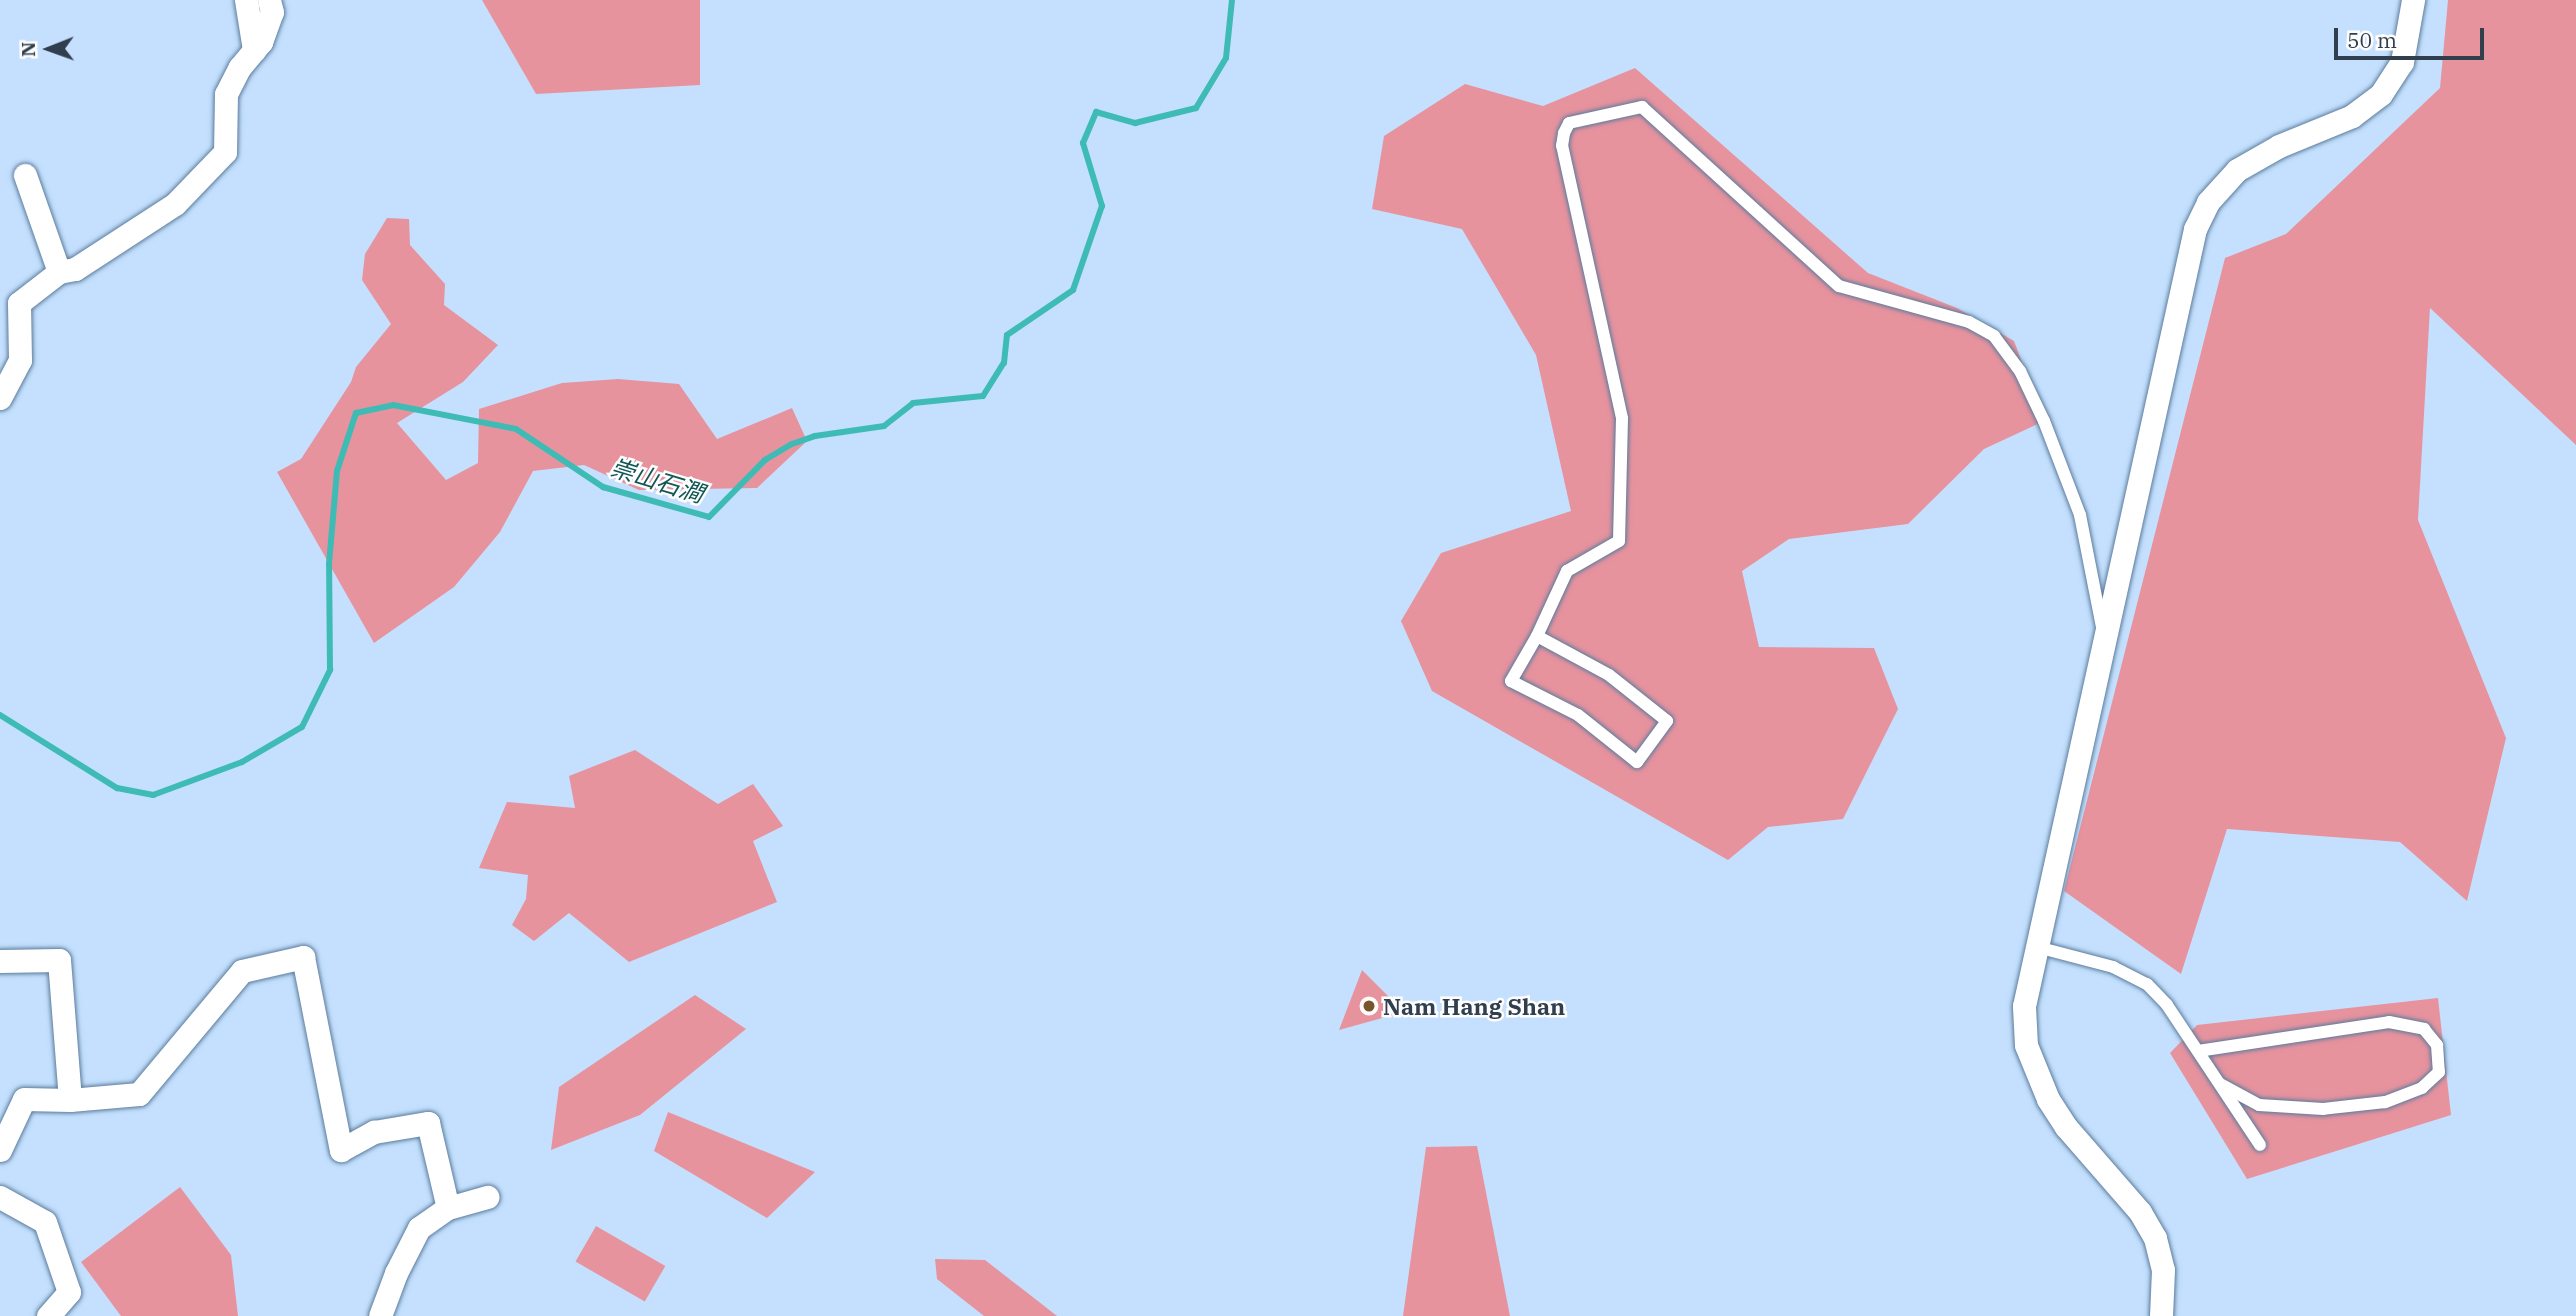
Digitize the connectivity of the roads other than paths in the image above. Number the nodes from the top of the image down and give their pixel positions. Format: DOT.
graph roads {
  1 [pos="246,0"];
  2 [pos="269,0"];
  3 [pos="2413,0"];
  4 [pos="254,50"];
  5 [pos="25,175"];
  6 [pos="59,272"];
  7 [pos="0,398"];
  8 [pos="1538,636"];
  9 [pos="2104,641"];
  10 [pos="2037,947"];
  11 [pos="0,961"];
  12 [pos="2198,1051"];
  13 [pos="2220,1084"];
  14 [pos="70,1100"];
  15 [pos="2260,1145"];
  16 [pos="0,1150"];
  17 [pos="0,1197"];
  18 [pos="487,1197"];
  19 [pos="448,1208"];
  20 [pos="48,1316"];
  21 [pos="380,1316"];
  22 [pos="2161,1316"];
  1 -- 4 [label="street"];
  2 -- 4 [label="street"];
  3 -- 9 [label="street"];
  4 -- 6 [label="street"];
  5 -- 6 [label="street"];
  6 -- 7 [label="street"];
  8 -- 8 [label="lane"];
  8 -- 9 [label="lane"];
  9 -- 10 [label="street"];
  10 -- 12 [label="lane"];
  10 -- 22 [label="street"];
  11 -- 14 [label="street"];
  12 -- 13 [label="lane"];
  12 -- 13 [label="lane"];
  13 -- 15 [label="lane"];
  14 -- 16 [label="street"];
  14 -- 19 [label="street"];
  17 -- 20 [label="street"];
  18 -- 19 [label="street"];
  19 -- 21 [label="street"];
}
